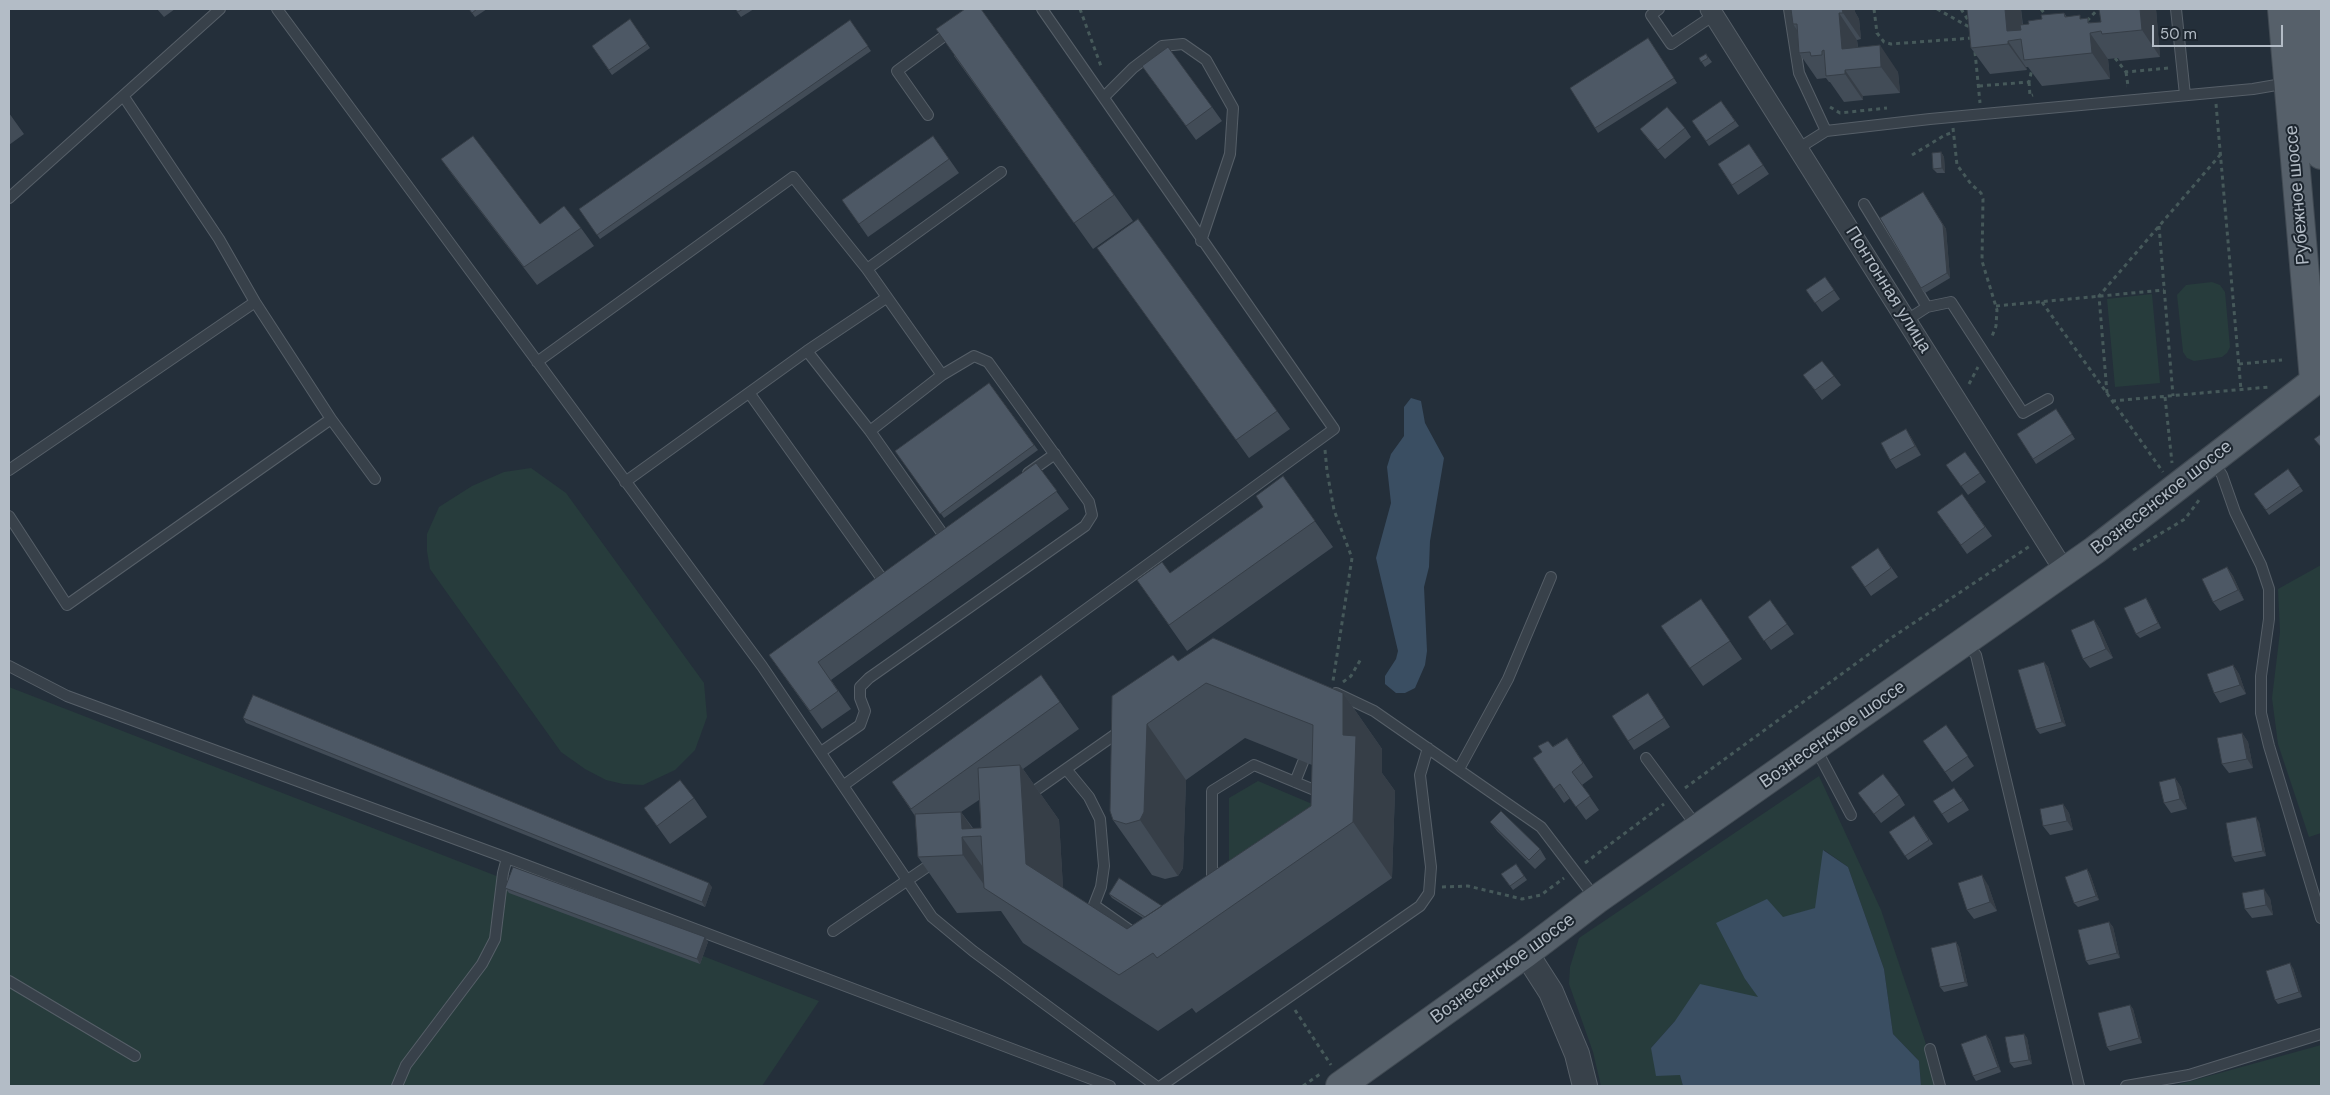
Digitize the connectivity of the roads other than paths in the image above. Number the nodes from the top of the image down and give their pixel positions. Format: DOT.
graph roads {
  1 [pos="220,9"];
  2 [pos="277,9"];
  3 [pos="1042,9"];
  4 [pos="1659,9"];
  5 [pos="1789,9"];
  6 [pos="2176,9"];
  7 [pos="2304,11"];
  8 [pos="1712,12"];
  9 [pos="962,23"];
  10 [pos="2288,83"];
  11 [pos="2186,95"];
  12 [pos="124,97"];
  13 [pos="1104,97"];
  14 [pos="928,114"];
  15 [pos="1826,131"];
  16 [pos="1799,148"];
  17 [pos="2321,155"];
  18 [pos="1001,172"];
  19 [pos="9,198"];
  20 [pos="1864,204"];
  21 [pos="1201,240"];
  22 [pos="867,269"];
  23 [pos="886,298"];
  24 [pos="255,302"];
  25 [pos="1927,307"];
  26 [pos="1907,320"];
  27 [pos="807,351"];
  28 [pos="537,362"];
  29 [pos="942,375"];
  30 [pos="2318,378"];
  31 [pos="750,394"];
  32 [pos="2048,399"];
  33 [pos="331,418"];
  34 [pos="870,431"];
  35 [pos="1055,454"];
  36 [pos="2212,459"];
  37 [pos="9,470"];
  38 [pos="1023,477"];
  39 [pos="376,479"];
  40 [pos="625,482"];
  41 [pos="9,516"];
  42 [pos="942,533"];
  43 [pos="2065,572"];
  44 [pos="880,576"];
  45 [pos="1551,577"];
  46 [pos="1966,642"];
  47 [pos="10,669"];
  48 [pos="1328,693"];
  49 [pos="1130,724"];
  50 [pos="1428,748"];
  51 [pos="1815,748"];
  52 [pos="820,752"];
  53 [pos="1646,758"];
  54 [pos="1303,762"];
  55 [pos="1066,769"];
  56 [pos="1459,769"];
  57 [pos="1295,782"];
  58 [pos="844,785"];
  59 [pos="1332,798"];
  60 [pos="1019,802"];
  61 [pos="1851,815"];
  62 [pos="1699,828"];
  63 [pos="947,852"];
  64 [pos="508,858"];
  65 [pos="908,880"];
  66 [pos="1212,896"];
  67 [pos="1596,900"];
  68 [pos="2321,918"];
  69 [pos="833,931"];
  70 [pos="1150,944"];
  71 [pos="1526,953"];
  72 [pos="9,981"];
  73 [pos="2321,1034"];
  74 [pos="1930,1049"];
  75 [pos="135,1056"];
  76 [pos="1330,1075"];
  77 [pos="397,1086"];
  78 [pos="1110,1086"];
  79 [pos="1156,1086"];
  80 [pos="1161,1086"];
  81 [pos="1585,1086"];
  82 [pos="1940,1086"];
  83 [pos="2079,1086"];
  84 [pos="2126,1086"];
  1 -- 12 [label="lane"];
  2 -- 28 [label="lane"];
  3 -- 13 [label="lane"];
  4 -- 8 [label="lane"];
  5 -- 15 [label="lane"];
  6 -- 11 [label="lane"];
  7 -- 10 [label="main road, Рубежное шоссе"];
  7 -- 17 [label="main road, Рубежное шоссе"];
  8 -- 16 [label="street, Понтонная улица"];
  9 -- 14 [label="lane"];
  10 -- 11 [label="lane"];
  10 -- 30 [label="main road, Рубежное шоссе"];
  11 -- 15 [label="lane"];
  12 -- 19 [label="lane"];
  12 -- 24 [label="lane"];
  13 -- 21 [label="lane"];
  13 -- 21 [label="lane"];
  15 -- 16 [label="lane"];
  16 -- 26 [label="street, Понтонная улица"];
  18 -- 22 [label="lane"];
  20 -- 25 [label="lane"];
  21 -- 58 [label="lane"];
  22 -- 23 [label="lane"];
  22 -- 28 [label="lane"];
  23 -- 27 [label="lane"];
  23 -- 29 [label="lane"];
  24 -- 33 [label="lane"];
  24 -- 37 [label="lane"];
  25 -- 26 [label="lane"];
  25 -- 32 [label="lane"];
  26 -- 43 [label="street, Понтонная улица"];
  27 -- 31 [label="lane"];
  27 -- 34 [label="lane"];
  28 -- 40 [label="lane"];
  29 -- 34 [label="lane"];
  29 -- 35 [label="lane"];
  30 -- 36 [label="main road, Вознесенское шоссе"];
  31 -- 40 [label="lane"];
  31 -- 44 [label="lane"];
  33 -- 39 [label="lane"];
  33 -- 41 [label="lane"];
  34 -- 42 [label="lane"];
  35 -- 38 [label="lane"];
  35 -- 52 [label="lane"];
  36 -- 43 [label="main road, Вознесенское шоссе"];
  36 -- 68 [label="lane"];
  40 -- 52 [label="lane"];
  43 -- 46 [label="main road, Вознесенское шоссе"];
  45 -- 56 [label="lane"];
  46 -- 51 [label="main road, Вознесенское шоссе"];
  46 -- 83 [label="lane"];
  47 -- 64 [label="lane"];
  48 -- 50 [label="lane"];
  49 -- 55 [label="lane"];
  50 -- 56 [label="lane"];
  50 -- 80 [label="lane"];
  51 -- 61 [label="lane"];
  51 -- 62 [label="main road, Вознесенское шоссе"];
  52 -- 58 [label="lane"];
  53 -- 62 [label="lane"];
  54 -- 57 [label="lane"];
  55 -- 60 [label="lane"];
  55 -- 70 [label="lane"];
  56 -- 67 [label="lane"];
  57 -- 59 [label="lane"];
  57 -- 66 [label="lane"];
  58 -- 65 [label="lane"];
  62 -- 67 [label="main road, Вознесенское шоссе"];
  63 -- 65 [label="lane"];
  64 -- 77 [label="lane"];
  64 -- 78 [label="lane"];
  65 -- 69 [label="lane"];
  65 -- 79 [label="lane"];
  67 -- 71 [label="main road, Вознесенское шоссе"];
  71 -- 76 [label="main road, Вознесенское шоссе"];
  71 -- 81 [label="street"];
  72 -- 75 [label="lane"];
  73 -- 84 [label="lane"];
  74 -- 82 [label="lane"];
}
